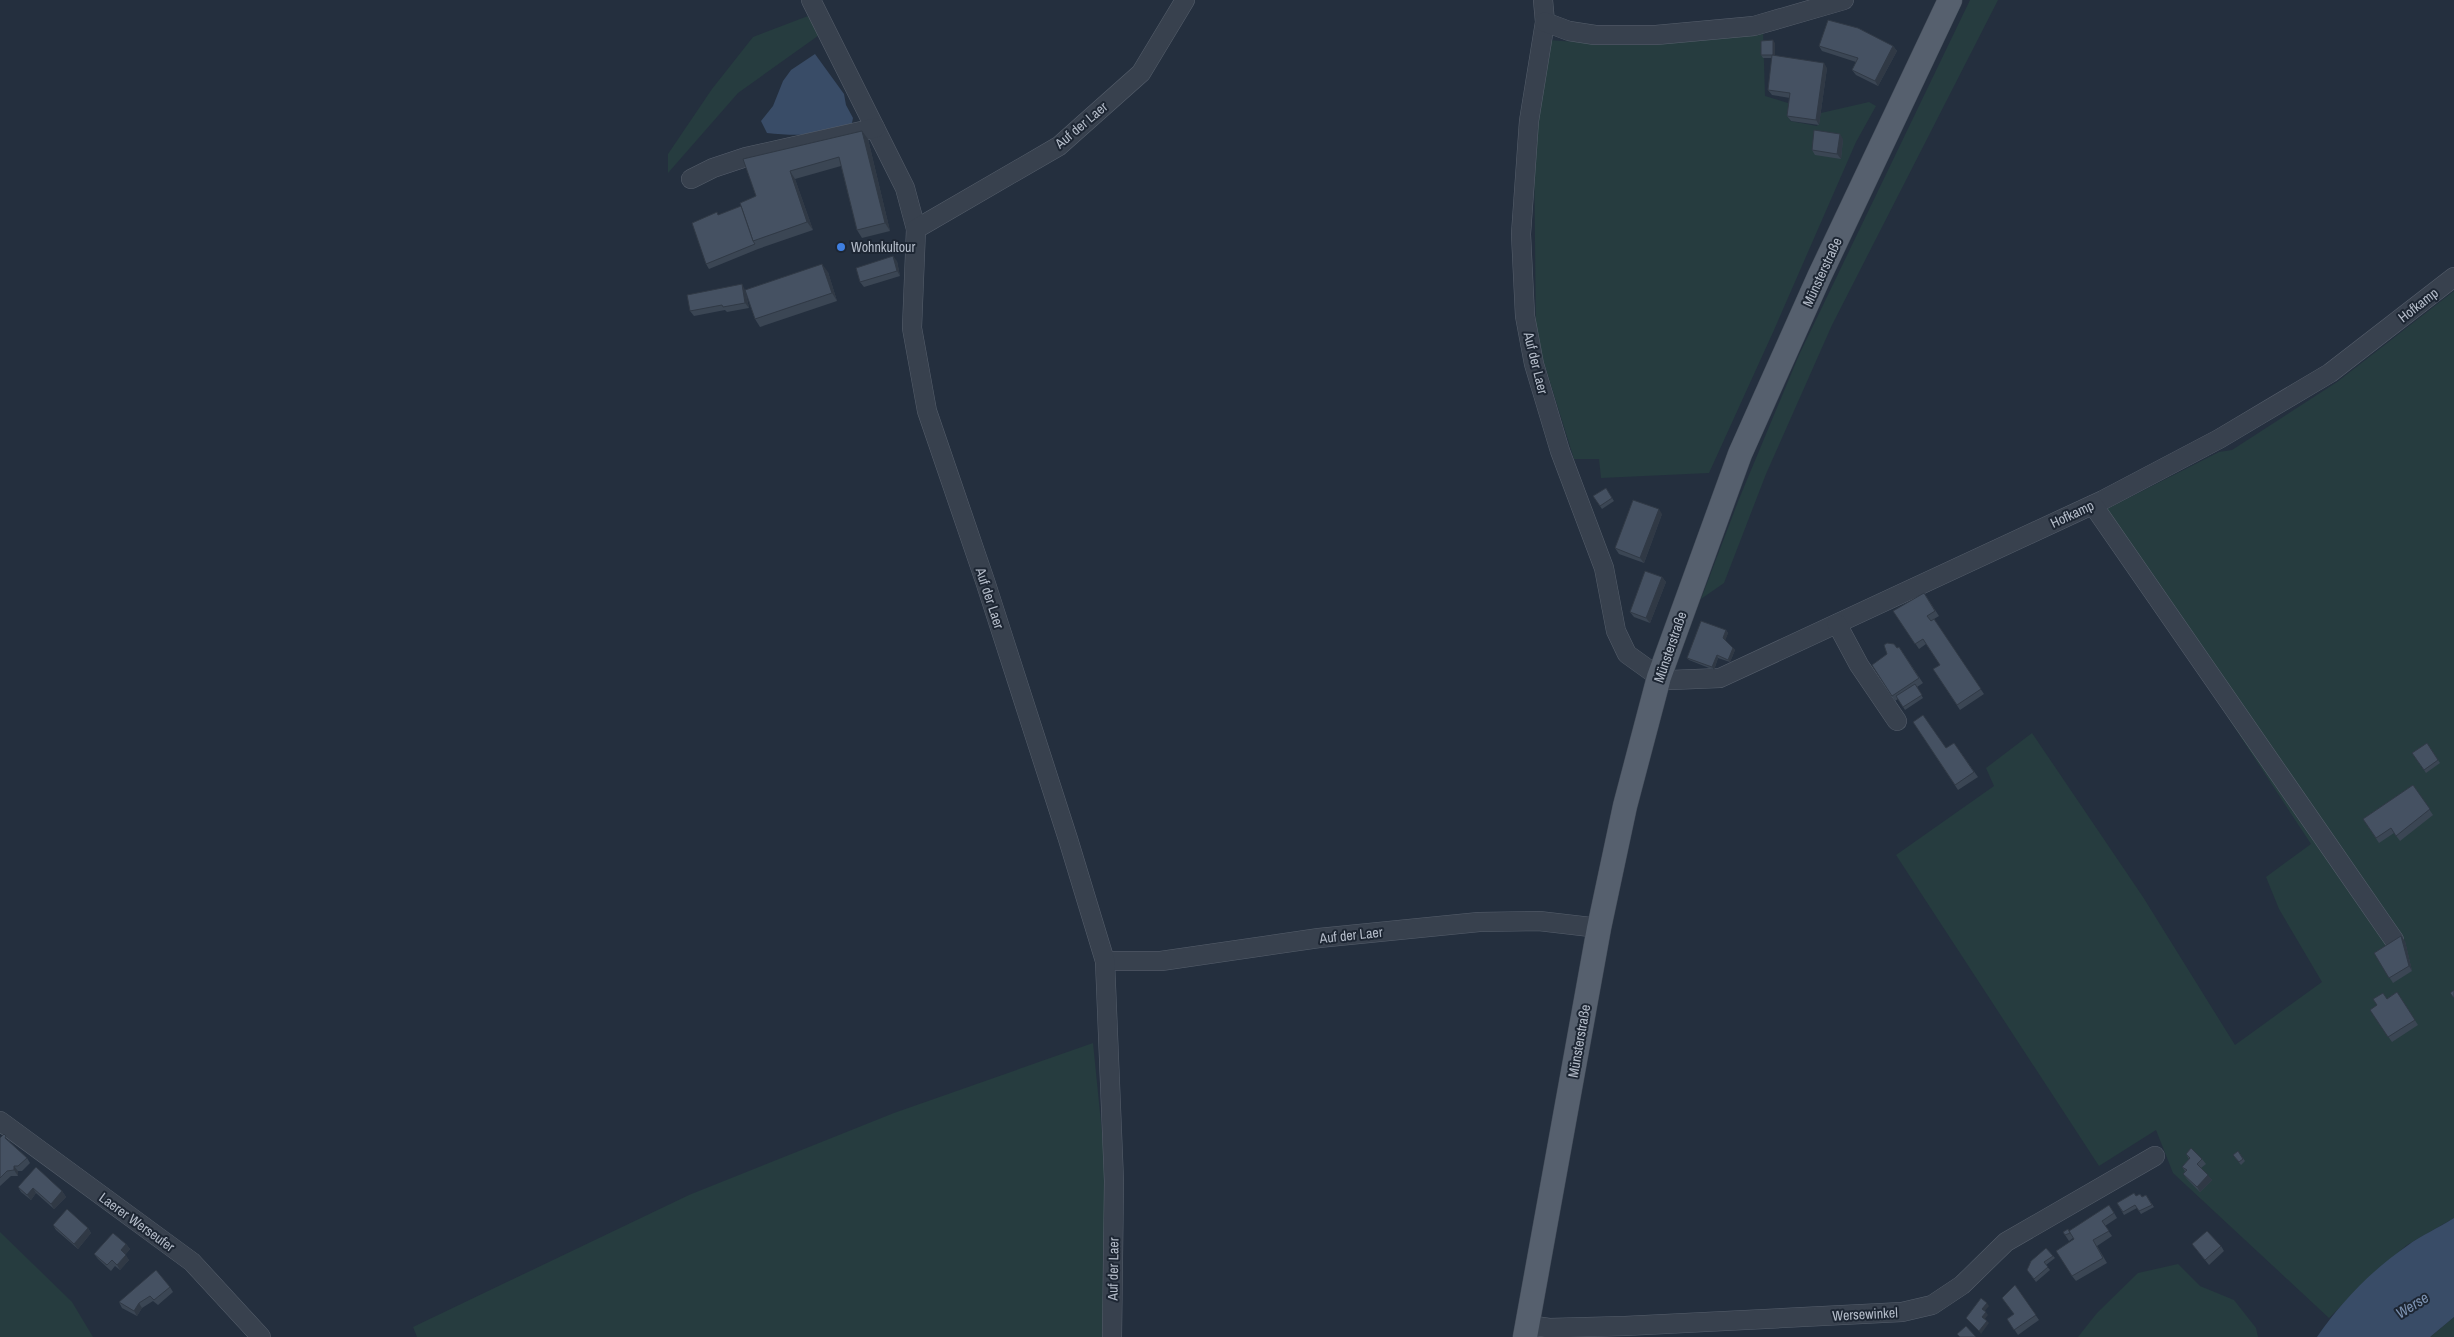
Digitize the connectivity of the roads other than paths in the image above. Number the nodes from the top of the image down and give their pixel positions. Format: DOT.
graph roads {
  1 [pos="811,0"];
  2 [pos="1184,0"];
  3 [pos="1543,0"];
  4 [pos="1844,0"];
  5 [pos="1950,0"];
  6 [pos="1546,22"];
  7 [pos="875,128"];
  8 [pos="691,179"];
  9 [pos="916,229"];
  10 [pos="2454,277"];
  11 [pos="2092,505"];
  12 [pos="1837,624"];
  13 [pos="1658,677"];
  14 [pos="1897,722"];
  15 [pos="1599,928"];
  16 [pos="2394,940"];
  17 [pos="1105,961"];
  18 [pos="0,1121"];
  19 [pos="2155,1156"];
  20 [pos="1526,1331"];
  21 [pos="261,1337"];
  22 [pos="1112,1337"];
  1 -- 7 [label="street, Auf der Laer"];
  2 -- 9 [label="street, Auf der Laer"];
  3 -- 6 [label="street, Auf der Laer"];
  4 -- 6 [label="street"];
  5 -- 13 [label="main road, Münsterstraße"];
  6 -- 13 [label="street, Auf der Laer"];
  7 -- 8 [label="street"];
  7 -- 9 [label="street, Auf der Laer"];
  9 -- 17 [label="street, Auf der Laer"];
  10 -- 11 [label="street, Hofkamp"];
  11 -- 12 [label="street, Hofkamp"];
  11 -- 16 [label="street"];
  12 -- 13 [label="street, Hofkamp"];
  12 -- 14 [label="street"];
  13 -- 15 [label="main road, Münsterstraße"];
  15 -- 17 [label="street, Auf der Laer"];
  15 -- 20 [label="main road, Münsterstraße"];
  17 -- 22 [label="street, Auf der Laer"];
  18 -- 21 [label="street, Laerer Werseufer"];
  19 -- 20 [label="street, Wersewinkel"];
}
